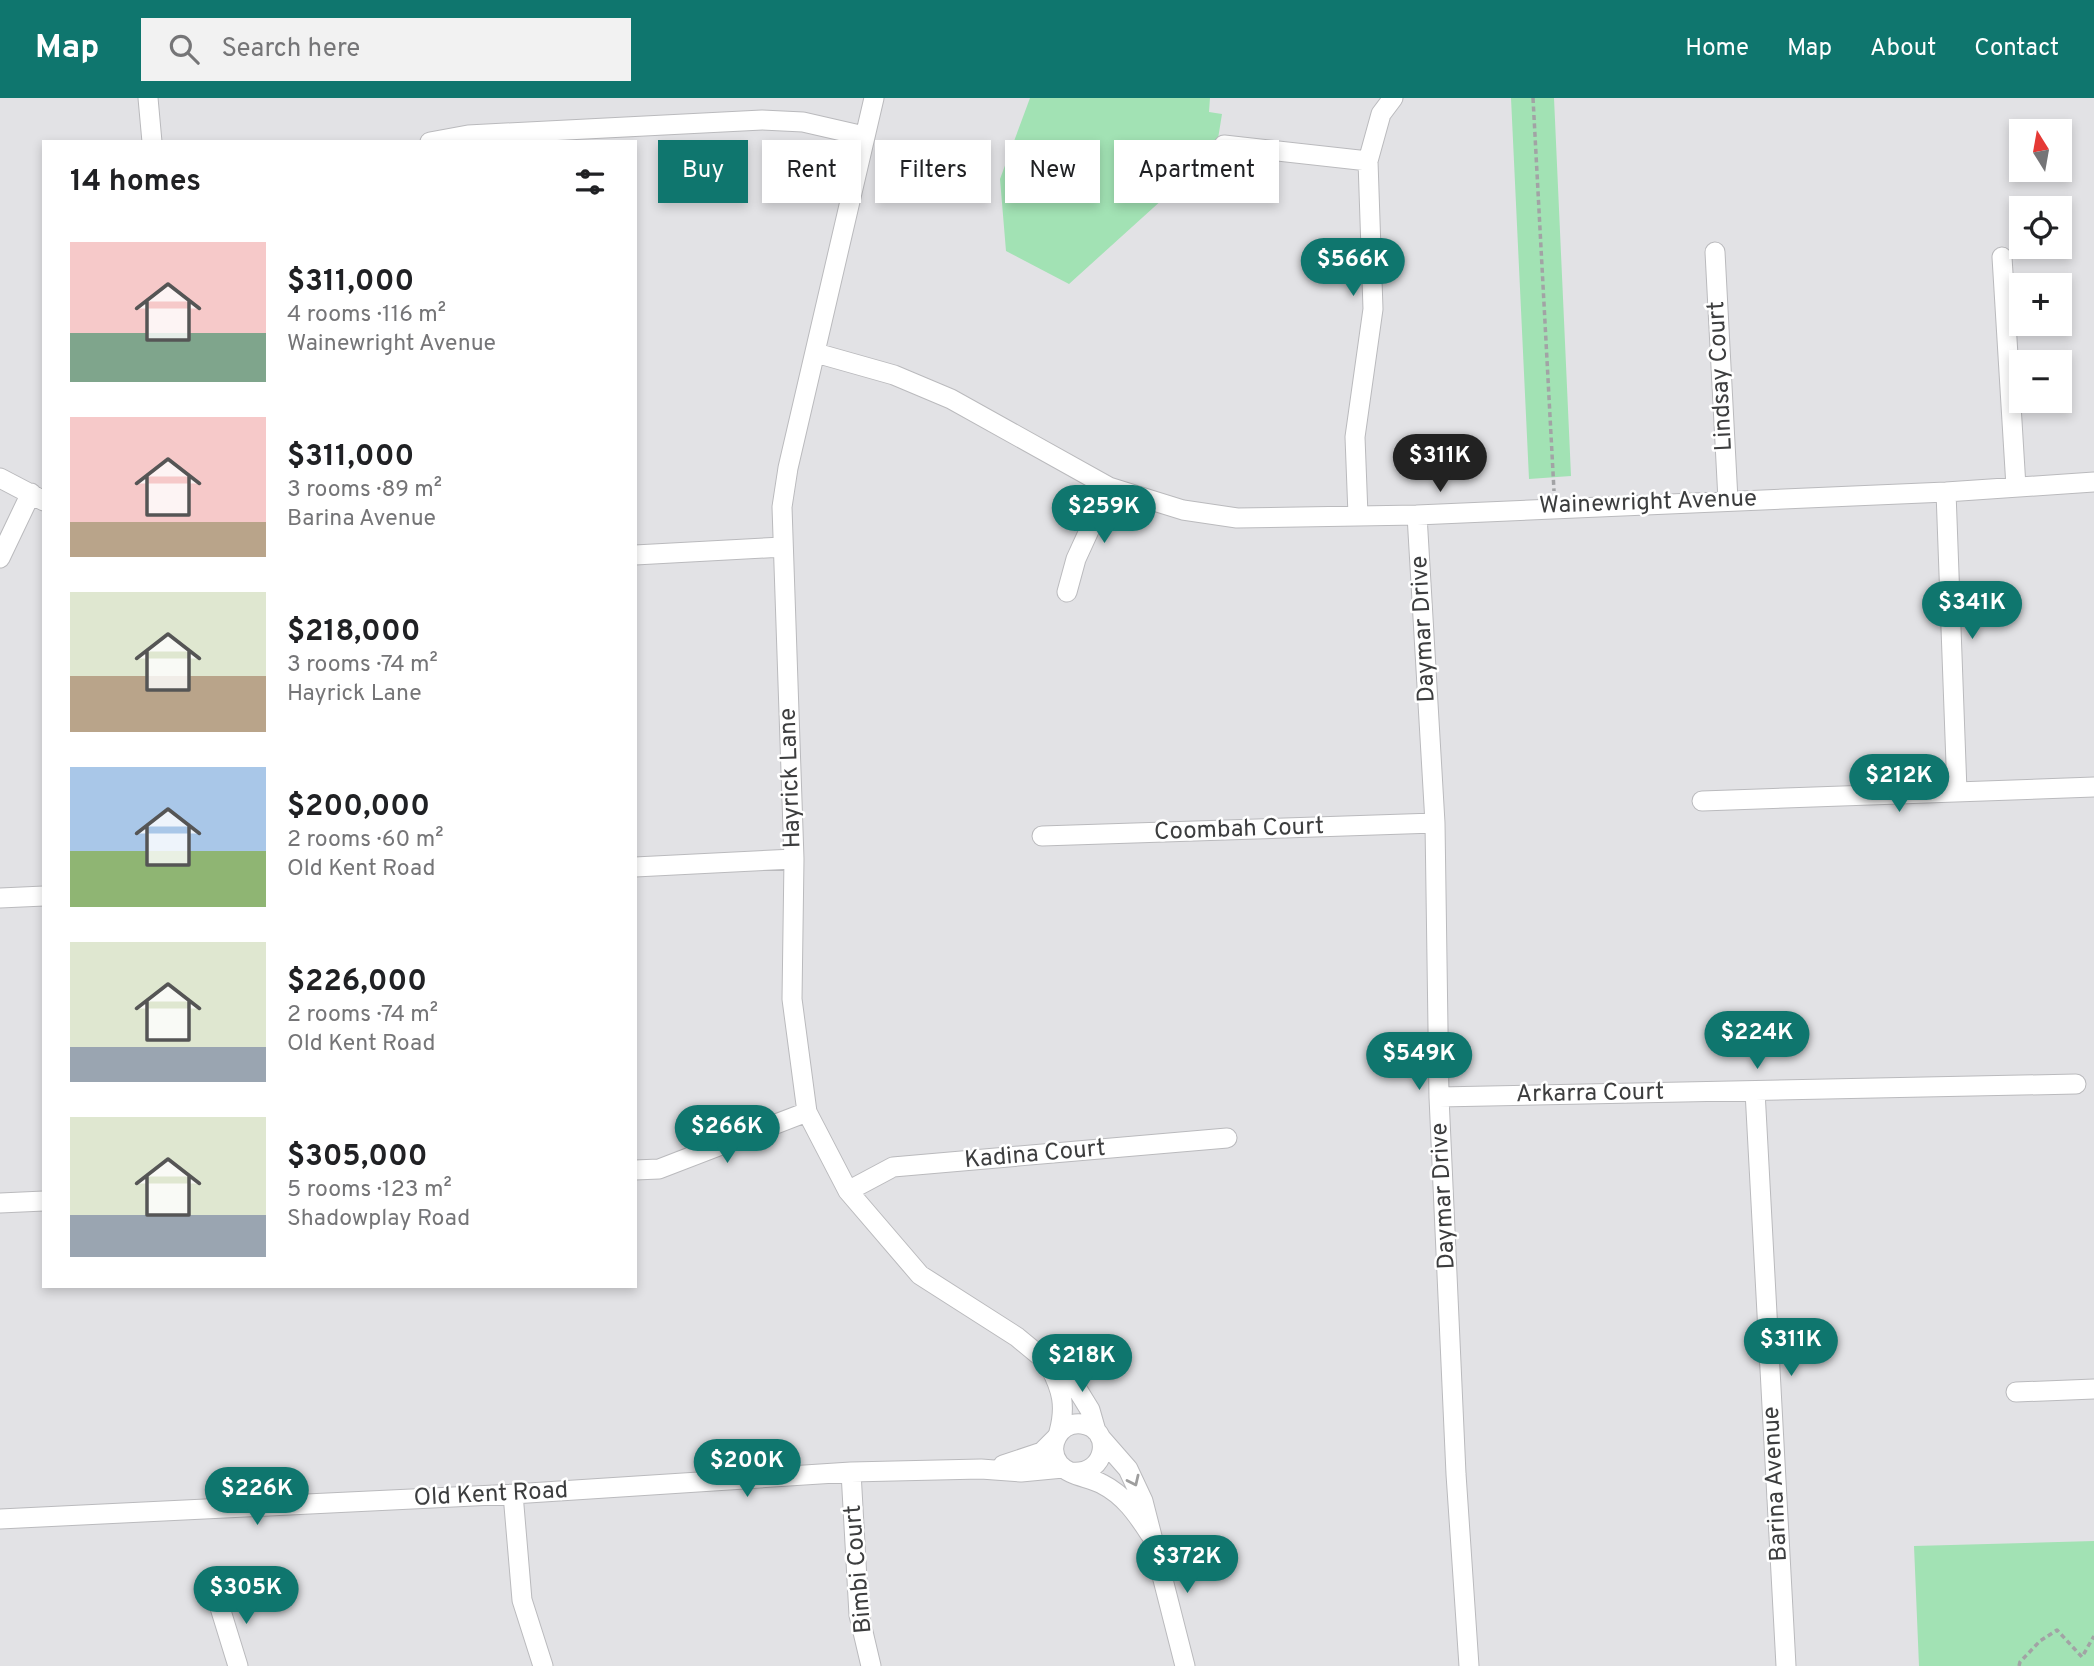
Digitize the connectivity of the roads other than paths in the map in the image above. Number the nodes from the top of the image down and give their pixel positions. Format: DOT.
graph roads {
  1 [pos="148,98"];
  2 [pos="874,98"];
  3 [pos="1393,98"];
  4 [pos="864,136"];
  5 [pos="152,140"];
  6 [pos="441,140"];
  7 [pos="1279,151"];
  8 [pos="1368,161"];
  9 [pos="1715,252"];
  10 [pos="2002,257"];
  11 [pos="816,353"];
  12 [pos="0,478"];
  13 [pos="2094,482"];
  14 [pos="1109,487"];
  15 [pos="2016,487"];
  16 [pos="1946,492"];
  17 [pos="37,497"];
  18 [pos="1728,500"];
  19 [pos="1358,515"];
  20 [pos="1417,515"];
  21 [pos="783,547"];
  22 [pos="637,555"];
  23 [pos="0,558"];
  24 [pos="1067,592"];
  25 [pos="2094,787"];
  26 [pos="1957,791"];
  27 [pos="1702,801"];
  28 [pos="1435,823"];
  29 [pos="1042,836"];
  30 [pos="794,859"];
  31 [pos="637,867"];
  32 [pos="42,896"];
  33 [pos="0,898"];
  34 [pos="2076,1084"];
  35 [pos="1755,1091"];
  36 [pos="1439,1097"];
  37 [pos="807,1112"];
  38 [pos="1227,1138"];
  39 [pos="637,1170"];
  40 [pos="848,1191"];
  41 [pos="42,1201"];
  42 [pos="0,1203"];
  43 [pos="1048,1363"];
  44 [pos="2094,1389"];
  45 [pos="2016,1392"];
  46 [pos="1098,1434"];
  47 [pos="1057,1435"];
  48 [pos="981,1469"];
  49 [pos="1067,1470"];
  50 [pos="851,1472"];
  51 [pos="513,1494"];
  52 [pos="0,1519"];
  53 [pos="1150,1534"];
  54 [pos="217,1598"];
  55 [pos="238,1666"];
  56 [pos="543,1666"];
  57 [pos="871,1666"];
  58 [pos="1185,1666"];
  59 [pos="1468,1666"];
  60 [pos="1786,1666"];
  1 -- 5 [label="street"];
  2 -- 4 [label="street, Hayrick Lane"];
  3 -- 8 [label="street"];
  4 -- 6 [label="street"];
  4 -- 11 [label="street, Hayrick Lane"];
  7 -- 8 [label="street"];
  8 -- 19 [label="street"];
  9 -- 18 [label="street, Lindsay Court"];
  10 -- 15 [label="street"];
  11 -- 14 [label="street, Wainewright Avenue"];
  11 -- 21 [label="street, Hayrick Lane"];
  12 -- 17 [label="street"];
  13 -- 15 [label="street, Wainewright Avenue"];
  14 -- 19 [label="street, Wainewright Avenue"];
  14 -- 24 [label="street"];
  15 -- 16 [label="street, Wainewright Avenue"];
  16 -- 18 [label="street, Wainewright Avenue"];
  16 -- 26 [label="street"];
  17 -- 23 [label="street"];
  18 -- 20 [label="street, Wainewright Avenue"];
  19 -- 20 [label="street, Wainewright Avenue"];
  20 -- 28 [label="street, Daymar Drive"];
  21 -- 22 [label="street"];
  21 -- 30 [label="street, Hayrick Lane"];
  25 -- 26 [label="street"];
  26 -- 27 [label="street"];
  28 -- 29 [label="street, Coombah Court"];
  28 -- 36 [label="street, Daymar Drive"];
  30 -- 31 [label="street"];
  30 -- 37 [label="street, Hayrick Lane"];
  32 -- 33 [label="street"];
  34 -- 35 [label="street, Arkarra Court"];
  35 -- 36 [label="street, Arkarra Court"];
  35 -- 60 [label="street, Barina Avenue"];
  36 -- 59 [label="street, Daymar Drive"];
  37 -- 39 [label="street"];
  37 -- 40 [label="street, Hayrick Lane"];
  38 -- 40 [label="street, Kadina Court"];
  40 -- 43 [label="street, Hayrick Lane"];
  41 -- 42 [label="street"];
  43 -- 46 [label="street, Hayrick Lane"];
  43 -- 47 [label="street, Hayrick Lane"];
  44 -- 45 [label="street"];
  46 -- 47 [label="street"];
  46 -- 49 [label="street"];
  46 -- 53 [label="street, Hayrick Lane, one-way"];
  47 -- 48 [label="street, Old Kent Road"];
  47 -- 49 [label="street"];
  48 -- 49 [label="street, Old Kent Road"];
  48 -- 50 [label="street, Old Kent Road"];
  49 -- 53 [label="street, Hayrick Lane"];
  50 -- 51 [label="street, Old Kent Road"];
  50 -- 57 [label="street, Bimbi Court"];
  51 -- 52 [label="street, Old Kent Road"];
  51 -- 56 [label="street"];
  53 -- 58 [label="street, Hayrick Lane"];
  54 -- 55 [label="street"];
}
